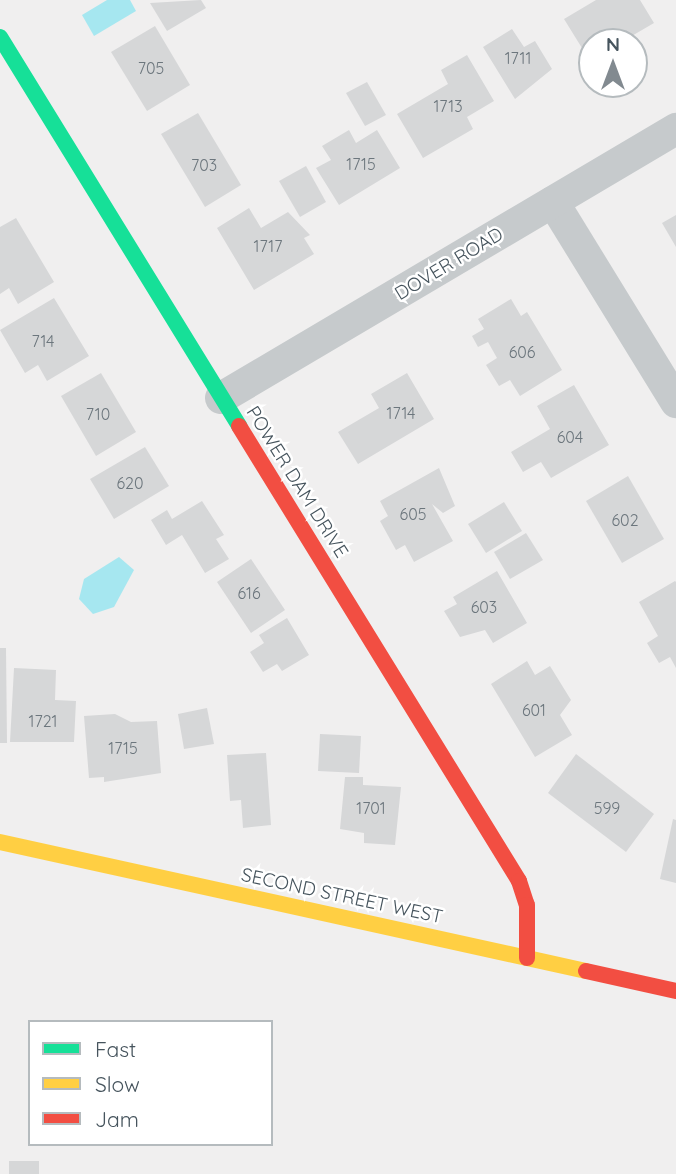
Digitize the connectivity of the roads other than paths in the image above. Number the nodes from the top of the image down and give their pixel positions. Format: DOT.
graph roads {
  1 [pos="0,37"];
  2 [pos="676,130"];
  3 [pos="553,202"];
  4 [pos="221,398"];
  5 [pos="676,402"];
  6 [pos="0,842"];
  7 [pos="527,958"];
  8 [pos="676,991"];
  1 -- 4 [label="main road, POWER DAM DRIVE"];
  2 -- 3 [label="street, DOVER ROAD"];
  3 -- 4 [label="street, DOVER ROAD"];
  3 -- 5 [label="street"];
  4 -- 7 [label="main road, POWER DAM DRIVE"];
  6 -- 7 [label="main road, SECOND STREET WEST"];
  7 -- 8 [label="main road, SECOND STREET WEST"];
}
